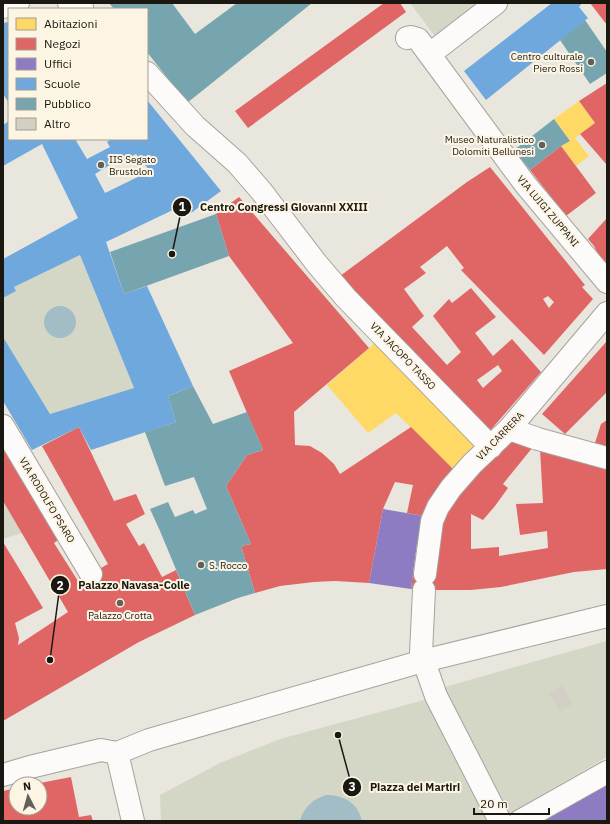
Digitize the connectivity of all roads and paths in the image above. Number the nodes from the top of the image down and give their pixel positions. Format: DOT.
graph roads {
  1 [pos="496,3"];
  2 [pos="407,38"];
  3 [pos="430,54"];
  4 [pos="148,74"];
  5 [pos="607,282"];
  6 [pos="607,313"];
  7 [pos="3,426"];
  8 [pos="509,429"];
  9 [pos="491,446"];
  10 [pos="607,458"];
  11 [pos="91,574"];
  12 [pos="607,616"];
  13 [pos="423,661"];
  14 [pos="117,753"];
  15 [pos="607,772"];
  16 [pos="3,775"];
  17 [pos="133,821"];
  18 [pos="500,821"];
  19 [pos="520,821"];
  1 -- 3 [label="street"];
  2 -- 3 [label="street, VIA LUIGI ZUPPANI"];
  3 -- 5 [label="street, VIA LUIGI ZUPPANI"];
  4 -- 9 [label="street, VIA JACOPO TASSO"];
  6 -- 8 [label="street, VIA CARRERA"];
  7 -- 11 [label="street, VIA RODOLFO PSARO"];
  8 -- 9 [label="street, VIA CARRERA"];
  8 -- 10 [label="street"];
  9 -- 13 [label="street, VIA CARRERA"];
  12 -- 13 [label="street"];
  13 -- 14 [label="street"];
  13 -- 18 [label="street, VIA CARRERA"];
  14 -- 16 [label="street"];
  14 -- 17 [label="street"];
  15 -- 19 [label="street"];
}
